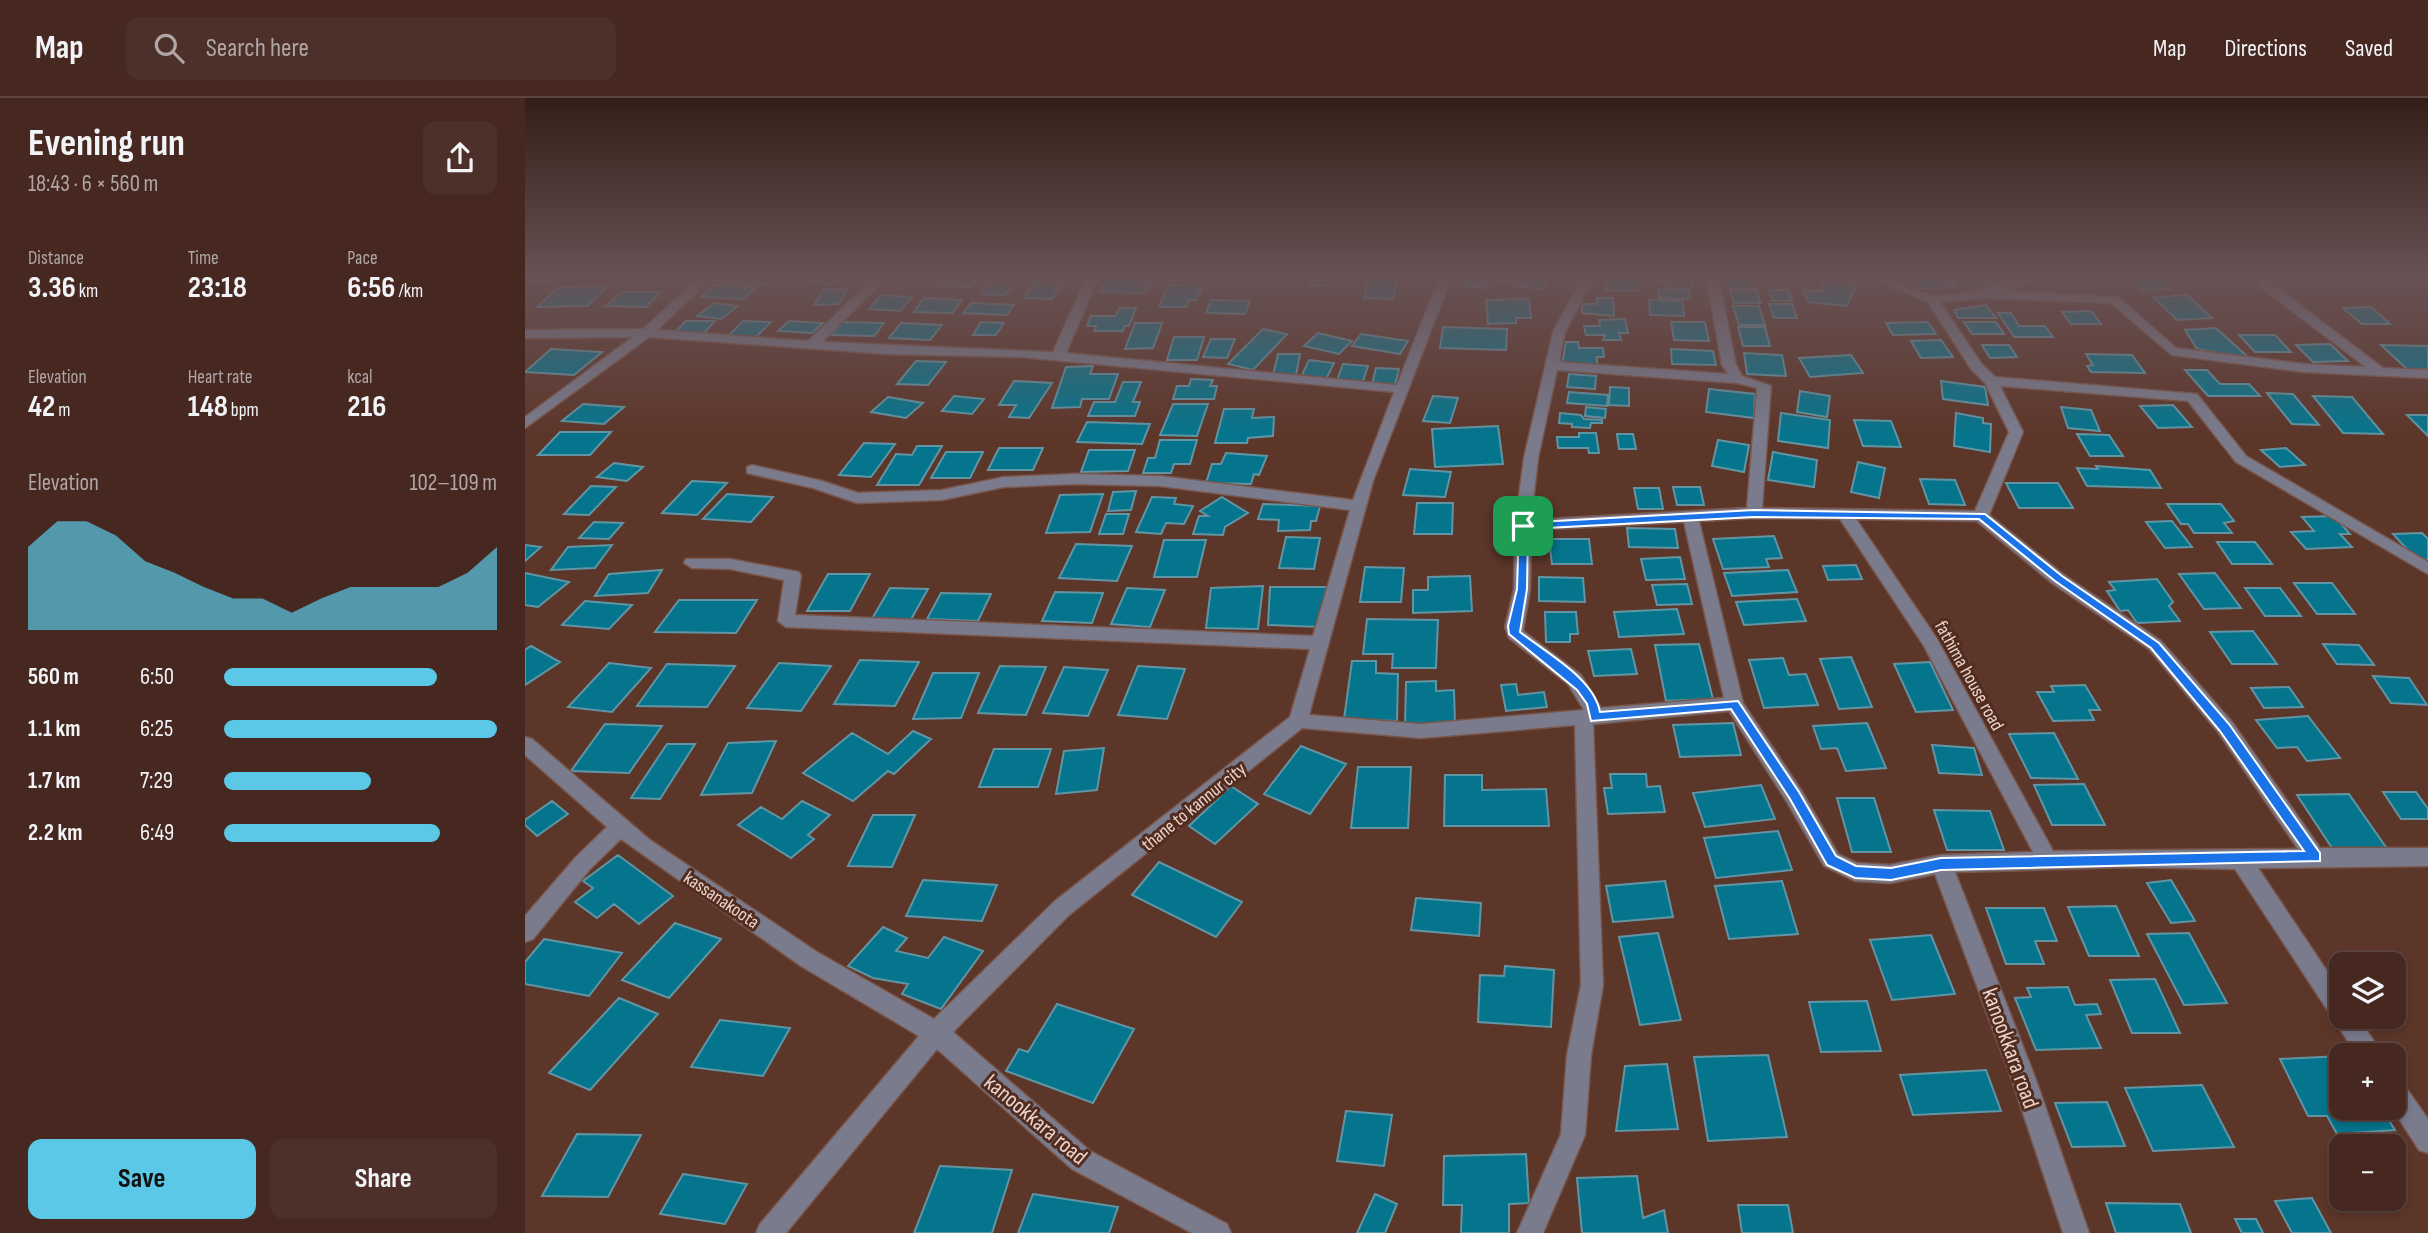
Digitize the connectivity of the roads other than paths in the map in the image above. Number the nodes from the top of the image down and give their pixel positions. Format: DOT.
graph roads {
  1 [pos="650,329"];
  2 [pos="828,329"];
  3 [pos="1070,329"];
  4 [pos="1425,329"];
  5 [pos="1561,329"];
  6 [pos="1722,329"];
  7 [pos="1952,329"];
  8 [pos="2147,329"];
  9 [pos="2324,329"];
  10 [pos="646,333"];
  11 [pos="525,334"];
  12 [pos="811,345"];
  13 [pos="1058,355"];
  14 [pos="1553,366"];
  15 [pos="2379,371"];
  16 [pos="2428,374"];
  17 [pos="1737,379"];
  18 [pos="1991,381"];
  19 [pos="1402,389"];
  20 [pos="525,424"];
  21 [pos="752,470"];
  22 [pos="1359,506"];
  23 [pos="1754,513"];
  24 [pos="1845,515"];
  25 [pos="1690,516"];
  26 [pos="1981,516"];
  27 [pos="1523,526"];
  28 [pos="692,563"];
  29 [pos="2428,569"];
  30 [pos="1320,643"];
  31 [pos="1734,704"];
  32 [pos="1589,718"];
  33 [pos="1298,721"];
  34 [pos="525,744"];
  35 [pos="621,827"];
  36 [pos="2315,857"];
  37 [pos="2428,857"];
  38 [pos="2241,860"];
  39 [pos="2048,861"];
  40 [pos="1941,864"];
  41 [pos="525,932"];
  42 [pos="2329,993"];
  43 [pos="936,1033"];
  44 [pos="2406,1108"];
  45 [pos="2428,1141"];
  46 [pos="769,1233"];
  47 [pos="1218,1233"];
  48 [pos="1530,1233"];
  49 [pos="2076,1233"];
  1 -- 10 [label="street"];
  2 -- 12 [label="street"];
  3 -- 13 [label="street"];
  4 -- 19 [label="street"];
  5 -- 14 [label="street"];
  6 -- 17 [label="street"];
  7 -- 18 [label="street"];
  8 -- 15 [label="street"];
  9 -- 15 [label="street"];
  10 -- 11 [label="street"];
  10 -- 12 [label="street"];
  10 -- 20 [label="street"];
  12 -- 13 [label="street"];
  13 -- 19 [label="street"];
  14 -- 17 [label="street"];
  14 -- 27 [label="street"];
  15 -- 16 [label="street"];
  17 -- 23 [label="street"];
  18 -- 26 [label="street"];
  18 -- 29 [label="street"];
  19 -- 22 [label="street"];
  21 -- 22 [label="street"];
  22 -- 30 [label="street"];
  23 -- 24 [label="street"];
  23 -- 25 [label="street"];
  24 -- 26 [label="street"];
  24 -- 39 [label="street, fathima house road"];
  25 -- 27 [label="street"];
  25 -- 31 [label="street"];
  26 -- 36 [label="street"];
  27 -- 32 [label="street"];
  28 -- 30 [label="street"];
  30 -- 33 [label="street"];
  31 -- 32 [label="street"];
  31 -- 40 [label="street"];
  32 -- 33 [label="street"];
  32 -- 48 [label="street"];
  33 -- 43 [label="street, thane to kannur city"];
  34 -- 35 [label="street, kassanakoota"];
  35 -- 41 [label="street"];
  35 -- 43 [label="street, kassanakoota"];
  36 -- 37 [label="street"];
  36 -- 38 [label="street"];
  38 -- 39 [label="street"];
  38 -- 42 [label="street"];
  39 -- 40 [label="street"];
  40 -- 49 [label="street, kanookkara road"];
  43 -- 46 [label="street, thane to kannur city"];
  43 -- 47 [label="street, kanookkara road"];
  44 -- 45 [label="street"];
}
